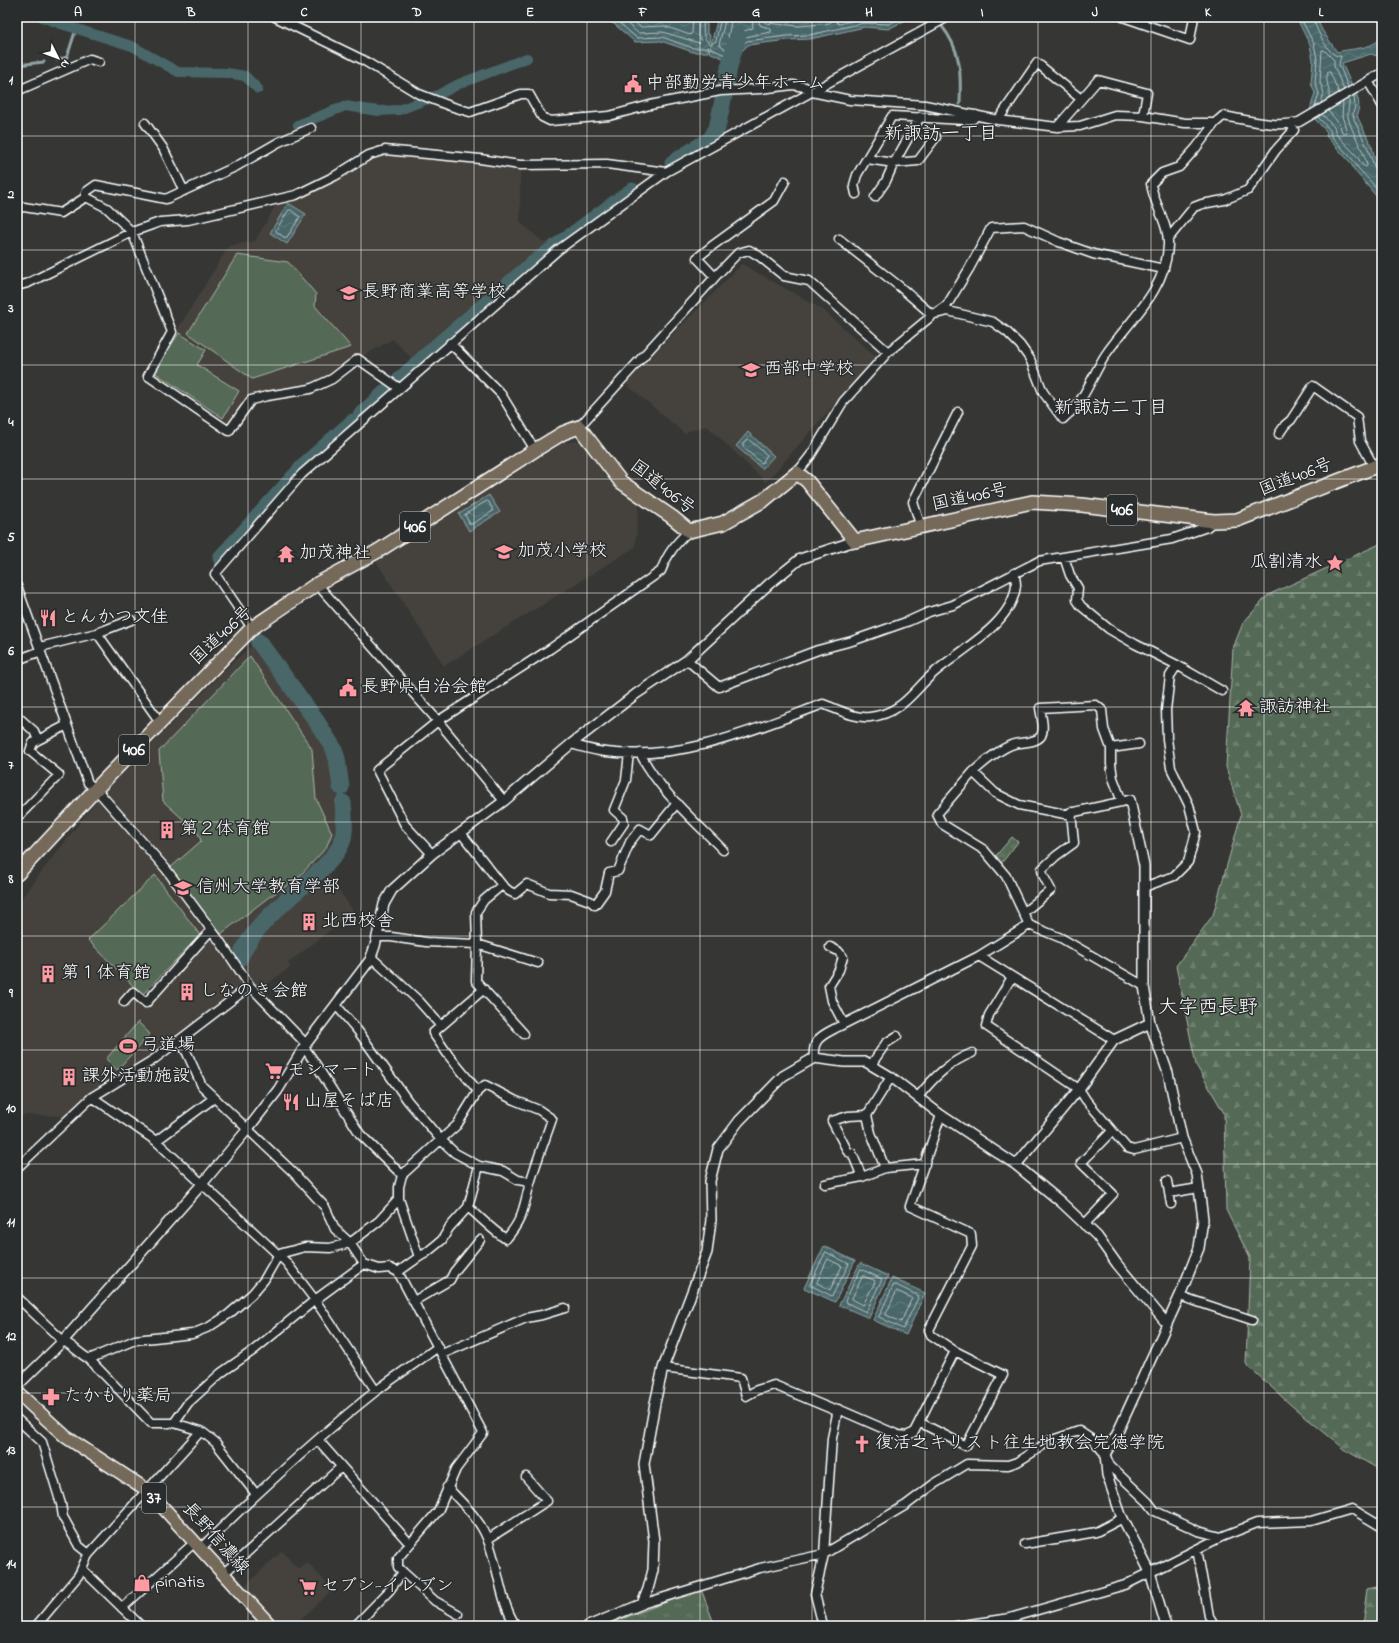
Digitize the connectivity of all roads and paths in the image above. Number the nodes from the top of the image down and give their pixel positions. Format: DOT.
graph roads {
  1 [pos="275,17"];
  2 [pos="948,17"];
  3 [pos="1123,17"];
  4 [pos="1194,17"];
  5 [pos="99,62"];
  6 [pos="1382,73"];
  7 [pos="1368,81"];
  8 [pos="17,91"];
  9 [pos="812,92"];
  10 [pos="1081,100"];
  11 [pos="1382,105"];
  12 [pos="976,115"];
  13 [pos="1143,116"];
  14 [pos="920,117"];
  15 [pos="998,120"];
  16 [pos="145,123"];
  17 [pos="1215,123"];
  18 [pos="1291,124"];
  19 [pos="1057,127"];
  20 [pos="311,128"];
  21 [pos="936,137"];
  22 [pos="868,159"];
  23 [pos="894,163"];
  24 [pos="666,172"];
  25 [pos="785,181"];
  26 [pos="184,191"];
  27 [pos="856,194"];
  28 [pos="86,197"];
  29 [pos="875,197"];
  30 [pos="17,208"];
  31 [pos="132,232"];
  32 [pos="839,239"];
  33 [pos="1168,239"];
  34 [pos="1164,269"];
  35 [pos="715,276"];
  36 [pos="17,286"];
  37 [pos="934,314"];
  38 [pos="450,343"];
  39 [pos="888,352"];
  40 [pos="399,388"];
  41 [pos="958,412"];
  42 [pos="579,427"];
  43 [pos="1279,434"];
  44 [pos="535,450"];
  45 [pos="1378,465"];
  46 [pos="797,473"];
  47 [pos="1214,521"];
  48 [pos="921,527"];
  49 [pos="689,531"];
  50 [pos="855,541"];
  51 [pos="1064,557"];
  52 [pos="1014,573"];
  53 [pos="318,584"];
  54 [pos="17,586"];
  55 [pos="131,620"];
  56 [pos="252,628"];
  57 [pos="97,633"];
  58 [pos="41,649"];
  59 [pos="17,660"];
  60 [pos="688,660"];
  61 [pos="1177,665"];
  62 [pos="1222,691"];
  63 [pos="17,716"];
  64 [pos="160,722"];
  65 [pos="438,722"];
  66 [pos="68,724"];
  67 [pos="38,740"];
  68 [pos="571,744"];
  69 [pos="1139,744"];
  70 [pos="1111,748"];
  71 [pos="629,753"];
  72 [pos="640,753"];
  73 [pos="973,772"];
  74 [pos="96,789"];
  75 [pos="504,801"];
  76 [pos="1126,801"];
  77 [pos="677,803"];
  78 [pos="1071,812"];
  79 [pos="17,818"];
  80 [pos="460,833"];
  81 [pos="611,842"];
  82 [pos="723,850"];
  83 [pos="432,854"];
  84 [pos="17,874"];
  85 [pos="502,885"];
  86 [pos="1144,888"];
  87 [pos="1024,913"];
  88 [pos="1029,925"];
  89 [pos="212,930"];
  90 [pos="377,937"];
  91 [pos="477,944"];
  92 [pos="830,947"];
  93 [pos="979,956"];
  94 [pos="371,957"];
  95 [pos="538,963"];
  96 [pos="1012,977"];
  97 [pos="250,986"];
  98 [pos="1144,986"];
  99 [pos="484,989"];
  100 [pos="124,1002"];
  101 [pos="336,1005"];
  102 [pos="1150,1023"];
  103 [pos="844,1024"];
  104 [pos="441,1026"];
  105 [pos="524,1034"];
  106 [pos="897,1036"];
  107 [pos="179,1040"];
  108 [pos="1114,1040"];
  109 [pos="305,1045"];
  110 [pos="972,1053"];
  111 [pos="814,1058"];
  112 [pos="871,1065"];
  113 [pos="891,1077"];
  114 [pos="1079,1089"];
  115 [pos="478,1091"];
  116 [pos="92,1097"];
  117 [pos="918,1097"];
  118 [pos="214,1098"];
  119 [pos="867,1115"];
  120 [pos="941,1115"];
  121 [pos="247,1130"];
  122 [pos="1112,1131"];
  123 [pos="1182,1138"];
  124 [pos="441,1140"];
  125 [pos="156,1141"];
  126 [pos="924,1164"];
  127 [pos="1016,1165"];
  128 [pos="479,1166"];
  129 [pos="17,1168"];
  130 [pos="885,1168"];
  131 [pos="402,1175"];
  132 [pos="862,1177"];
  133 [pos="1167,1181"];
  134 [pos="530,1182"];
  135 [pos="202,1184"];
  136 [pos="825,1184"];
  137 [pos="1199,1188"];
  138 [pos="1169,1193"];
  139 [pos="400,1199"];
  140 [pos="1171,1204"];
  141 [pos="468,1207"];
  142 [pos="1084,1225"];
  143 [pos="480,1240"];
  144 [pos="350,1243"];
  145 [pos="279,1254"];
  146 [pos="419,1257"];
  147 [pos="364,1264"];
  148 [pos="398,1272"];
  149 [pos="1180,1296"];
  150 [pos="17,1297"];
  151 [pos="315,1300"];
  152 [pos="414,1302"];
  153 [pos="566,1308"];
  154 [pos="1252,1320"];
  155 [pos="1167,1324"];
  156 [pos="63,1341"];
  157 [pos="440,1350"];
  158 [pos="955,1351"];
  159 [pos="89,1359"];
  160 [pos="663,1368"];
  161 [pos="17,1386"];
  162 [pos="376,1391"];
  163 [pos="17,1392"];
  164 [pos="838,1409"];
  165 [pos="17,1419"];
  166 [pos="919,1422"];
  167 [pos="174,1423"];
  168 [pos="201,1431"];
  169 [pos="318,1440"];
  170 [pos="1105,1454"];
  171 [pos="341,1467"];
  172 [pos="526,1477"];
  173 [pos="447,1487"];
  174 [pos="147,1490"];
  175 [pos="256,1494"];
  176 [pos="1123,1518"];
  177 [pos="1382,1527"];
  178 [pos="1222,1537"];
  179 [pos="488,1539"];
  180 [pos="410,1544"];
  181 [pos="1025,1544"];
  182 [pos="198,1545"];
  183 [pos="1197,1550"];
  184 [pos="89,1554"];
  185 [pos="824,1554"];
  186 [pos="82,1569"];
  187 [pos="403,1572"];
  188 [pos="1150,1572"];
  189 [pos="223,1574"];
  190 [pos="642,1604"];
  191 [pos="122,1608"];
  192 [pos="458,1614"];
  193 [pos="36,1626"];
  194 [pos="141,1626"];
  195 [pos="271,1626"];
  196 [pos="355,1626"];
  197 [pos="516,1626"];
  198 [pos="588,1626"];
  199 [pos="823,1626"];
  200 [pos="956,1626"];
  201 [pos="1166,1626"];
  202 [pos="1215,1626"];
  1 -- 9 [label="street"];
  2 -- 9 [label="street"];
  3 -- 4 [label="street"];
  5 -- 8 [label="street"];
  6 -- 7 [label="street"];
  7 -- 11 [label="street"];
  7 -- 18 [label="street"];
  9 -- 12 [label="street"];
  9 -- 24 [label="street"];
  10 -- 13 [label="street"];
  10 -- 15 [label="street"];
  10 -- 19 [label="street"];
  12 -- 14 [label="street"];
  12 -- 15 [label="street"];
  13 -- 17 [label="street"];
  13 -- 19 [label="street"];
  14 -- 22 [label="street"];
  14 -- 23 [label="street"];
  15 -- 19 [label="street"];
  16 -- 26 [label="street"];
  17 -- 18 [label="street"];
  17 -- 33 [label="street"];
  18 -- 33 [label="street"];
  20 -- 26 [label="street"];
  21 -- 23 [label="street"];
  22 -- 23 [label="street"];
  22 -- 27 [label="street"];
  23 -- 29 [label="street"];
  24 -- 31 [label="street"];
  24 -- 38 [label="street"];
  25 -- 35 [label="street"];
  26 -- 28 [label="street"];
  28 -- 30 [label="street"];
  28 -- 31 [label="street"];
  31 -- 36 [label="street"];
  31 -- 40 [label="street"];
  32 -- 37 [label="street"];
  33 -- 34 [label="street"];
  34 -- 37 [label="street"];
  34 -- 37 [label="street"];
  35 -- 39 [label="street"];
  35 -- 42 [label="street"];
  37 -- 39 [label="street"];
  38 -- 40 [label="street"];
  38 -- 44 [label="street"];
  39 -- 46 [label="street"];
  40 -- 56 [label="street"];
  41 -- 48 [label="street"];
  42 -- 44 [label="highway, 国道406号 / 406"];
  42 -- 49 [label="highway, 国道406号"];
  43 -- 45 [label="street"];
  44 -- 53 [label="highway, 国道406号 / 406"];
  45 -- 47 [label="highway, 国道406号 / 406"];
  46 -- 49 [label="highway, 国道406号"];
  46 -- 50 [label="highway"];
  47 -- 48 [label="highway, 国道406号 / 406"];
  47 -- 51 [label="street"];
  48 -- 50 [label="highway, 国道406号 / 406"];
  49 -- 65 [label="street"];
  50 -- 60 [label="street"];
  51 -- 52 [label="street"];
  51 -- 61 [label="street"];
  52 -- 60 [label="street"];
  52 -- 72 [label="street"];
  53 -- 56 [label="highway, 国道406号 / 406"];
  53 -- 65 [label="street"];
  54 -- 58 [label="street"];
  55 -- 57 [label="street"];
  56 -- 64 [label="highway, 国道406号 / 406"];
  57 -- 58 [label="street"];
  57 -- 64 [label="street"];
  58 -- 59 [label="street"];
  58 -- 66 [label="street"];
  60 -- 68 [label="street"];
  61 -- 62 [label="street"];
  61 -- 86 [label="street"];
  63 -- 67 [label="street"];
  64 -- 74 [label="highway, 国道406号 / 406"];
  65 -- 75 [label="street"];
  65 -- 83 [label="street"];
  66 -- 67 [label="street"];
  66 -- 74 [label="street"];
  67 -- 79 [label="street"];
  68 -- 71 [label="street"];
  68 -- 75 [label="street"];
  69 -- 70 [label="street"];
  70 -- 73 [label="street"];
  70 -- 76 [label="street"];
  71 -- 72 [label="street"];
  71 -- 81 [label="street"];
  72 -- 77 [label="street"];
  73 -- 78 [label="street"];
  73 -- 87 [label="street"];
  74 -- 84 [label="highway, 国道406号 / 406"];
  74 -- 89 [label="street"];
  75 -- 80 [label="street"];
  76 -- 78 [label="street"];
  76 -- 86 [label="street"];
  77 -- 82 [label="street"];
  77 -- 85 [label="street"];
  78 -- 87 [label="street"];
  80 -- 83 [label="street"];
  80 -- 85 [label="street"];
  83 -- 90 [label="street"];
  85 -- 91 [label="street"];
  86 -- 98 [label="street"];
  87 -- 88 [label="street"];
  88 -- 93 [label="street"];
  88 -- 98 [label="street"];
  89 -- 97 [label="street"];
  89 -- 100 [label="street"];
  90 -- 91 [label="street"];
  90 -- 94 [label="street"];
  91 -- 95 [label="street"];
  91 -- 99 [label="street"];
  92 -- 103 [label="street"];
  93 -- 96 [label="street"];
  93 -- 103 [label="street"];
  94 -- 101 [label="street"];
  94 -- 104 [label="street"];
  96 -- 108 [label="street"];
  96 -- 114 [label="street"];
  97 -- 107 [label="street"];
  97 -- 109 [label="street"];
  98 -- 102 [label="street"];
  99 -- 104 [label="street"];
  99 -- 105 [label="street"];
  101 -- 109 [label="street"];
  101 -- 124 [label="street"];
  102 -- 108 [label="street"];
  102 -- 123 [label="street"];
  103 -- 111 [label="street"];
  104 -- 115 [label="street"];
  106 -- 112 [label="street"];
  107 -- 116 [label="street"];
  107 -- 118 [label="street"];
  108 -- 114 [label="street"];
  109 -- 121 [label="street"];
  109 -- 131 [label="street"];
  110 -- 117 [label="street"];
  111 -- 112 [label="street"];
  111 -- 160 [label="street"];
  112 -- 113 [label="street"];
  113 -- 117 [label="street"];
  113 -- 119 [label="street"];
  114 -- 122 [label="street"];
  114 -- 127 [label="street"];
  115 -- 124 [label="street"];
  115 -- 134 [label="street"];
  116 -- 125 [label="street"];
  116 -- 129 [label="street"];
  117 -- 120 [label="street"];
  118 -- 121 [label="street"];
  118 -- 125 [label="street"];
  119 -- 130 [label="street"];
  119 -- 132 [label="street"];
  120 -- 126 [label="street"];
  120 -- 127 [label="street"];
  121 -- 135 [label="street"];
  121 -- 144 [label="street"];
  122 -- 123 [label="street"];
  122 -- 142 [label="street"];
  123 -- 137 [label="street"];
  124 -- 128 [label="street"];
  124 -- 131 [label="street"];
  125 -- 135 [label="street"];
  126 -- 130 [label="street"];
  126 -- 158 [label="street"];
  127 -- 142 [label="street"];
  128 -- 134 [label="street"];
  128 -- 141 [label="street"];
  130 -- 132 [label="street"];
  131 -- 139 [label="street"];
  132 -- 136 [label="street"];
  133 -- 138 [label="street"];
  134 -- 141 [label="street"];
  135 -- 145 [label="street"];
  135 -- 156 [label="street"];
  137 -- 138 [label="street"];
  137 -- 149 [label="street"];
  138 -- 140 [label="street"];
  139 -- 144 [label="street"];
  139 -- 146 [label="street"];
  141 -- 146 [label="street"];
  142 -- 155 [label="street"];
  143 -- 152 [label="street"];
  144 -- 145 [label="street"];
  144 -- 147 [label="street"];
  145 -- 151 [label="street"];
  145 -- 159 [label="street"];
  146 -- 148 [label="street"];
  147 -- 148 [label="street"];
  147 -- 151 [label="street"];
  148 -- 152 [label="street"];
  149 -- 154 [label="street"];
  149 -- 155 [label="street"];
  150 -- 156 [label="street"];
  151 -- 162 [label="street"];
  151 -- 167 [label="street"];
  152 -- 157 [label="street"];
  153 -- 157 [label="street"];
  155 -- 170 [label="street"];
  156 -- 159 [label="street"];
  156 -- 161 [label="street"];
  157 -- 162 [label="street"];
  157 -- 173 [label="street"];
  158 -- 166 [label="street"];
  158 -- 166 [label="street"];
  159 -- 167 [label="street"];
  160 -- 164 [label="street"];
  160 -- 190 [label="street"];
  162 -- 169 [label="street"];
  163 -- 174 [label="main road, 長野信濃線 / 37"];
  164 -- 166 [label="street"];
  164 -- 185 [label="street"];
  165 -- 184 [label="street"];
  167 -- 168 [label="street"];
  168 -- 174 [label="street"];
  168 -- 175 [label="street"];
  169 -- 171 [label="street"];
  169 -- 175 [label="street"];
  170 -- 176 [label="street"];
  170 -- 178 [label="street"];
  170 -- 185 [label="street"];
  171 -- 180 [label="street"];
  171 -- 189 [label="street"];
  172 -- 179 [label="street"];
  173 -- 179 [label="street"];
  173 -- 180 [label="street"];
  174 -- 182 [label="main road, 長野信濃線 / 37"];
  174 -- 184 [label="street"];
  175 -- 182 [label="street"];
  176 -- 181 [label="street"];
  176 -- 188 [label="street"];
  177 -- 178 [label="street"];
  178 -- 183 [label="street"];
  179 -- 197 [label="street"];
  180 -- 187 [label="street"];
  182 -- 189 [label="main road, 長野信濃線 / 37"];
  182 -- 191 [label="street"];
  183 -- 188 [label="street"];
  183 -- 202 [label="street"];
  184 -- 186 [label="street"];
  185 -- 190 [label="street"];
  185 -- 199 [label="street"];
  186 -- 191 [label="street"];
  186 -- 193 [label="street"];
  187 -- 192 [label="street"];
  187 -- 196 [label="street"];
  188 -- 200 [label="street"];
  188 -- 201 [label="street"];
  189 -- 195 [label="main road, 長野信濃線 / 37"];
  190 -- 198 [label="street"];
  191 -- 194 [label="street"];
}
